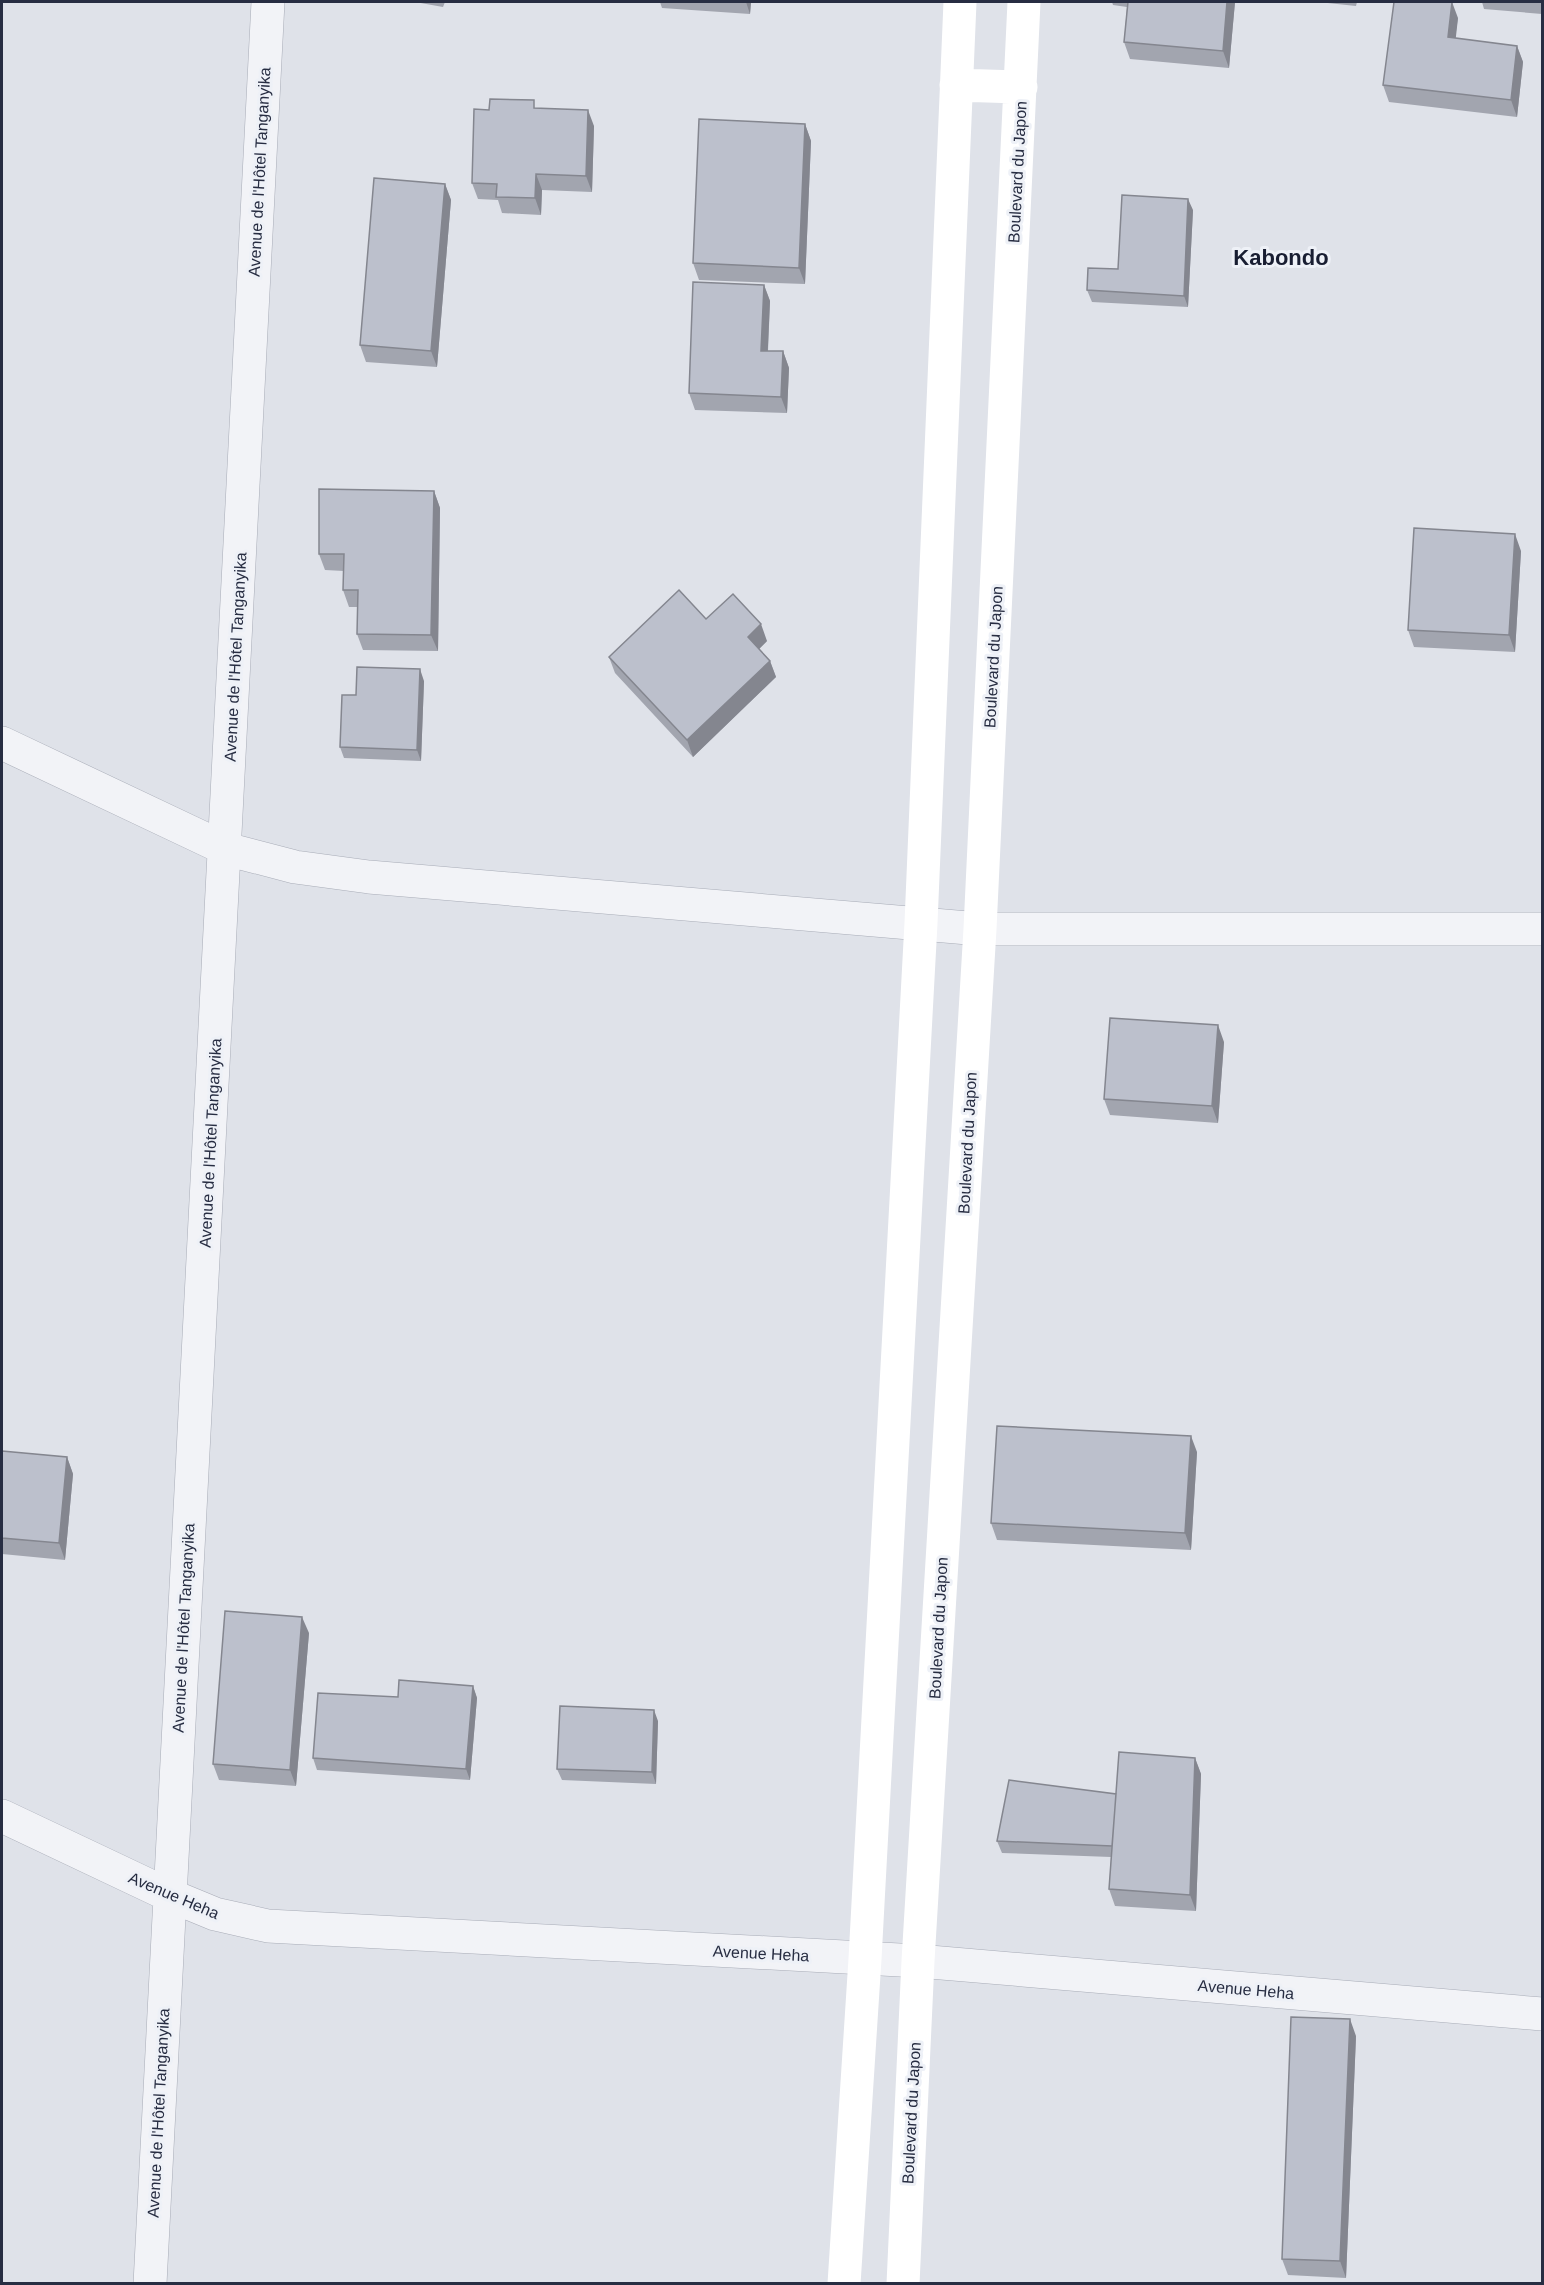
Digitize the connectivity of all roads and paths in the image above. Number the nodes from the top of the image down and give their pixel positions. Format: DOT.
graph roads {
  1 [pos="268,2"];
  2 [pos="960,2"];
  3 [pos="1024,2"];
  4 [pos="956,85"];
  5 [pos="1021,87"];
  6 [pos="2,743"];
  7 [pos="226,849"];
  8 [pos="921,923"];
  9 [pos="981,928"];
  10 [pos="1542,929"];
  11 [pos="2,1816"];
  12 [pos="169,1895"];
  13 [pos="865,1959"];
  14 [pos="918,1961"];
  15 [pos="1542,2014"];
  16 [pos="150,2283"];
  17 [pos="844,2283"];
  18 [pos="903,2283"];
  1 -- 7 [label="street, Avenue de l'Hôtel Tanganyika"];
  2 -- 4 [label="main road"];
  3 -- 5 [label="main road, Boulevard du Japon"];
  4 -- 5 [label="main road"];
  4 -- 8 [label="main road"];
  5 -- 9 [label="main road, Boulevard du Japon"];
  6 -- 7 [label="street"];
  7 -- 8 [label="street"];
  7 -- 12 [label="street, Avenue de l'Hôtel Tanganyika"];
  8 -- 9 [label="street"];
  8 -- 13 [label="main road"];
  9 -- 10 [label="street"];
  9 -- 14 [label="main road, Boulevard du Japon"];
  11 -- 12 [label="street, Avenue Heha"];
  12 -- 13 [label="street, Avenue Heha"];
  12 -- 16 [label="street, Avenue de l'Hôtel Tanganyika"];
  13 -- 14 [label="street, Avenue Heha"];
  13 -- 17 [label="main road"];
  14 -- 15 [label="street, Avenue Heha"];
  14 -- 18 [label="main road, Boulevard du Japon"];
}
